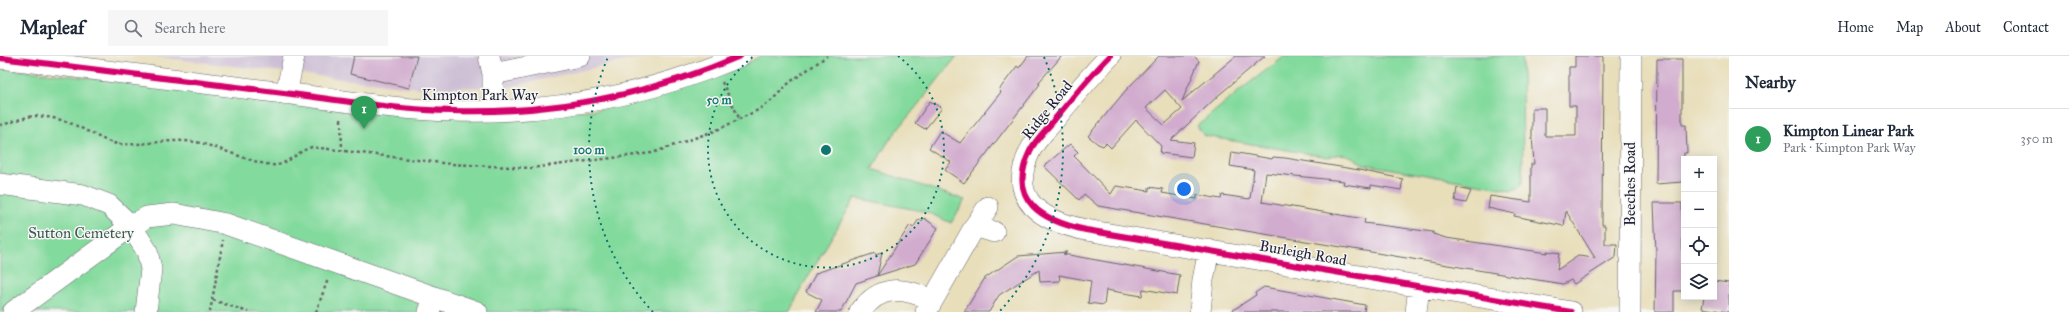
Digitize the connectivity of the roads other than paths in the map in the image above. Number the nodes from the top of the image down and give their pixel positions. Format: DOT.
graph roads {
  1 [pos="294,56"];
  2 [pos="580,56"];
  3 [pos="740,56"];
  4 [pos="1110,56"];
  5 [pos="1630,56"];
  6 [pos="0,58"];
  7 [pos="68,61"];
  8 [pos="491,65"];
  9 [pos="286,94"];
  10 [pos="493,110"];
  11 [pos="0,184"];
  12 [pos="988,207"];
  13 [pos="1039,218"];
  14 [pos="131,226"];
  15 [pos="1210,250"];
  16 [pos="1419,287"];
  17 [pos="432,304"];
  18 [pos="929,306"];
  19 [pos="13,312"];
  20 [pos="146,312"];
  21 [pos="477,312"];
  22 [pos="860,312"];
  23 [pos="1200,312"];
  24 [pos="1416,312"];
  25 [pos="1570,312"];
  26 [pos="1630,312"];
  1 -- 9 [label="street"];
  2 -- 8 [label="street"];
  3 -- 10 [label="street, Kimpton Park Way"];
  4 -- 13 [label="street, Ridge Road"];
  5 -- 26 [label="street, Beeches Road"];
  6 -- 7 [label="street, Kimpton Park Way"];
  7 -- 9 [label="street, Kimpton Park Way"];
  8 -- 10 [label="street"];
  9 -- 10 [label="street, Kimpton Park Way"];
  11 -- 14 [label="street"];
  12 -- 18 [label="street"];
  13 -- 15 [label="street, Burleigh Road"];
  14 -- 17 [label="street"];
  14 -- 19 [label="street"];
  14 -- 20 [label="street"];
  15 -- 16 [label="street, Burleigh Road"];
  15 -- 23 [label="street"];
  16 -- 24 [label="street"];
  16 -- 25 [label="street, Burleigh Road"];
  17 -- 21 [label="street"];
  18 -- 22 [label="street"];
}
